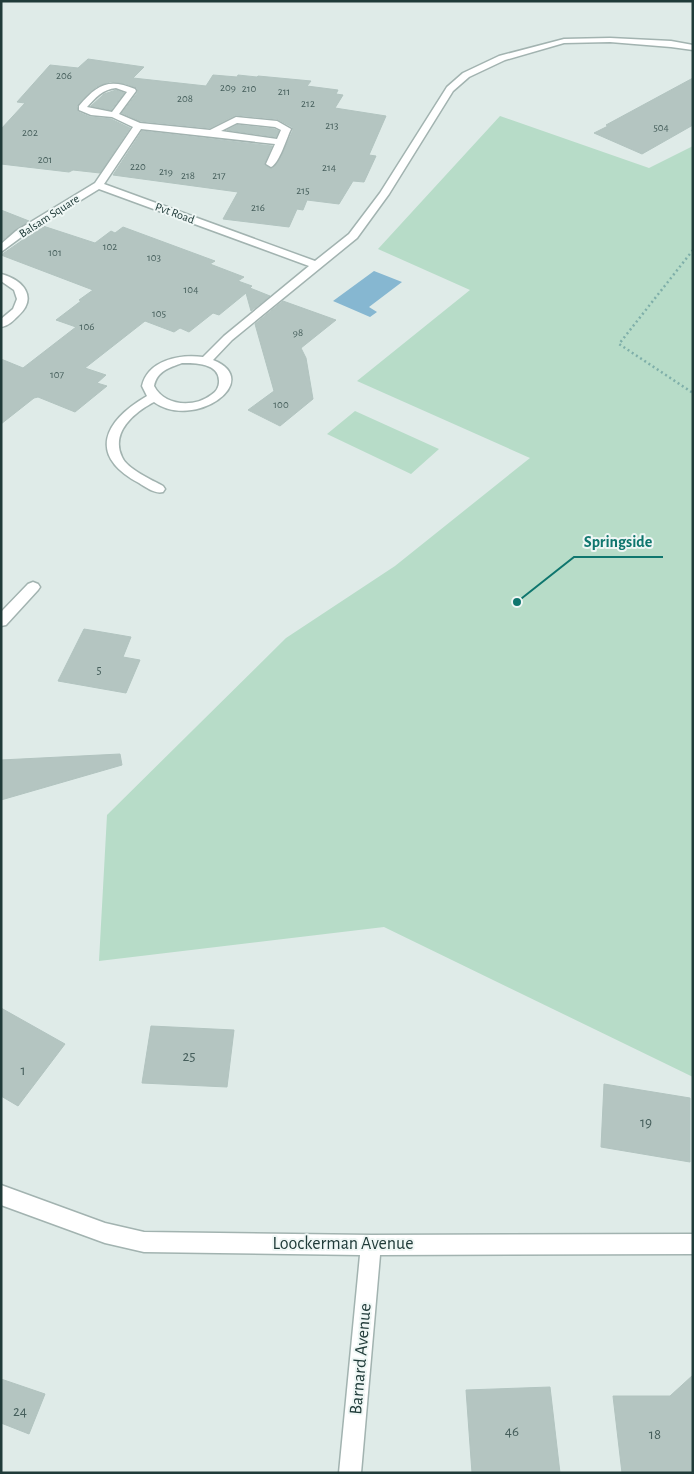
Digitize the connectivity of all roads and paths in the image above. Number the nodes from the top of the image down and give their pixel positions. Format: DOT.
graph roads {
  1 [pos="693,48"];
  2 [pos="114,115"];
  3 [pos="138,126"];
  4 [pos="211,133"];
  5 [pos="282,142"];
  6 [pos="271,164"];
  7 [pos="98,184"];
  8 [pos="1,249"];
  9 [pos="693,250"];
  10 [pos="318,266"];
  11 [pos="1,277"];
  12 [pos="1,324"];
  13 [pos="206,362"];
  14 [pos="693,393"];
  15 [pos="153,397"];
  16 [pos="159,489"];
  17 [pos="34,587"];
  18 [pos="1,620"];
  19 [pos="1,1195"];
  20 [pos="371,1244"];
  21 [pos="693,1244"];
  22 [pos="350,1473"];
  1 -- 10 [label="street"];
  2 -- 2 [label="street"];
  2 -- 3 [label="street"];
  3 -- 4 [label="street"];
  3 -- 7 [label="street"];
  4 -- 5 [label="street"];
  4 -- 5 [label="street"];
  5 -- 6 [label="street"];
  7 -- 8 [label="street, Balsam Square"];
  7 -- 10 [label="street, Pvt Road"];
  9 -- 14 [label="path"];
  10 -- 13 [label="street"];
  11 -- 12 [label="street"];
  13 -- 15 [label="street"];
  13 -- 15 [label="street"];
  15 -- 16 [label="street"];
  17 -- 18 [label="street"];
  19 -- 20 [label="street, Loockerman Avenue"];
  20 -- 21 [label="street, Loockerman Avenue"];
  20 -- 22 [label="street, Barnard Avenue"];
}
